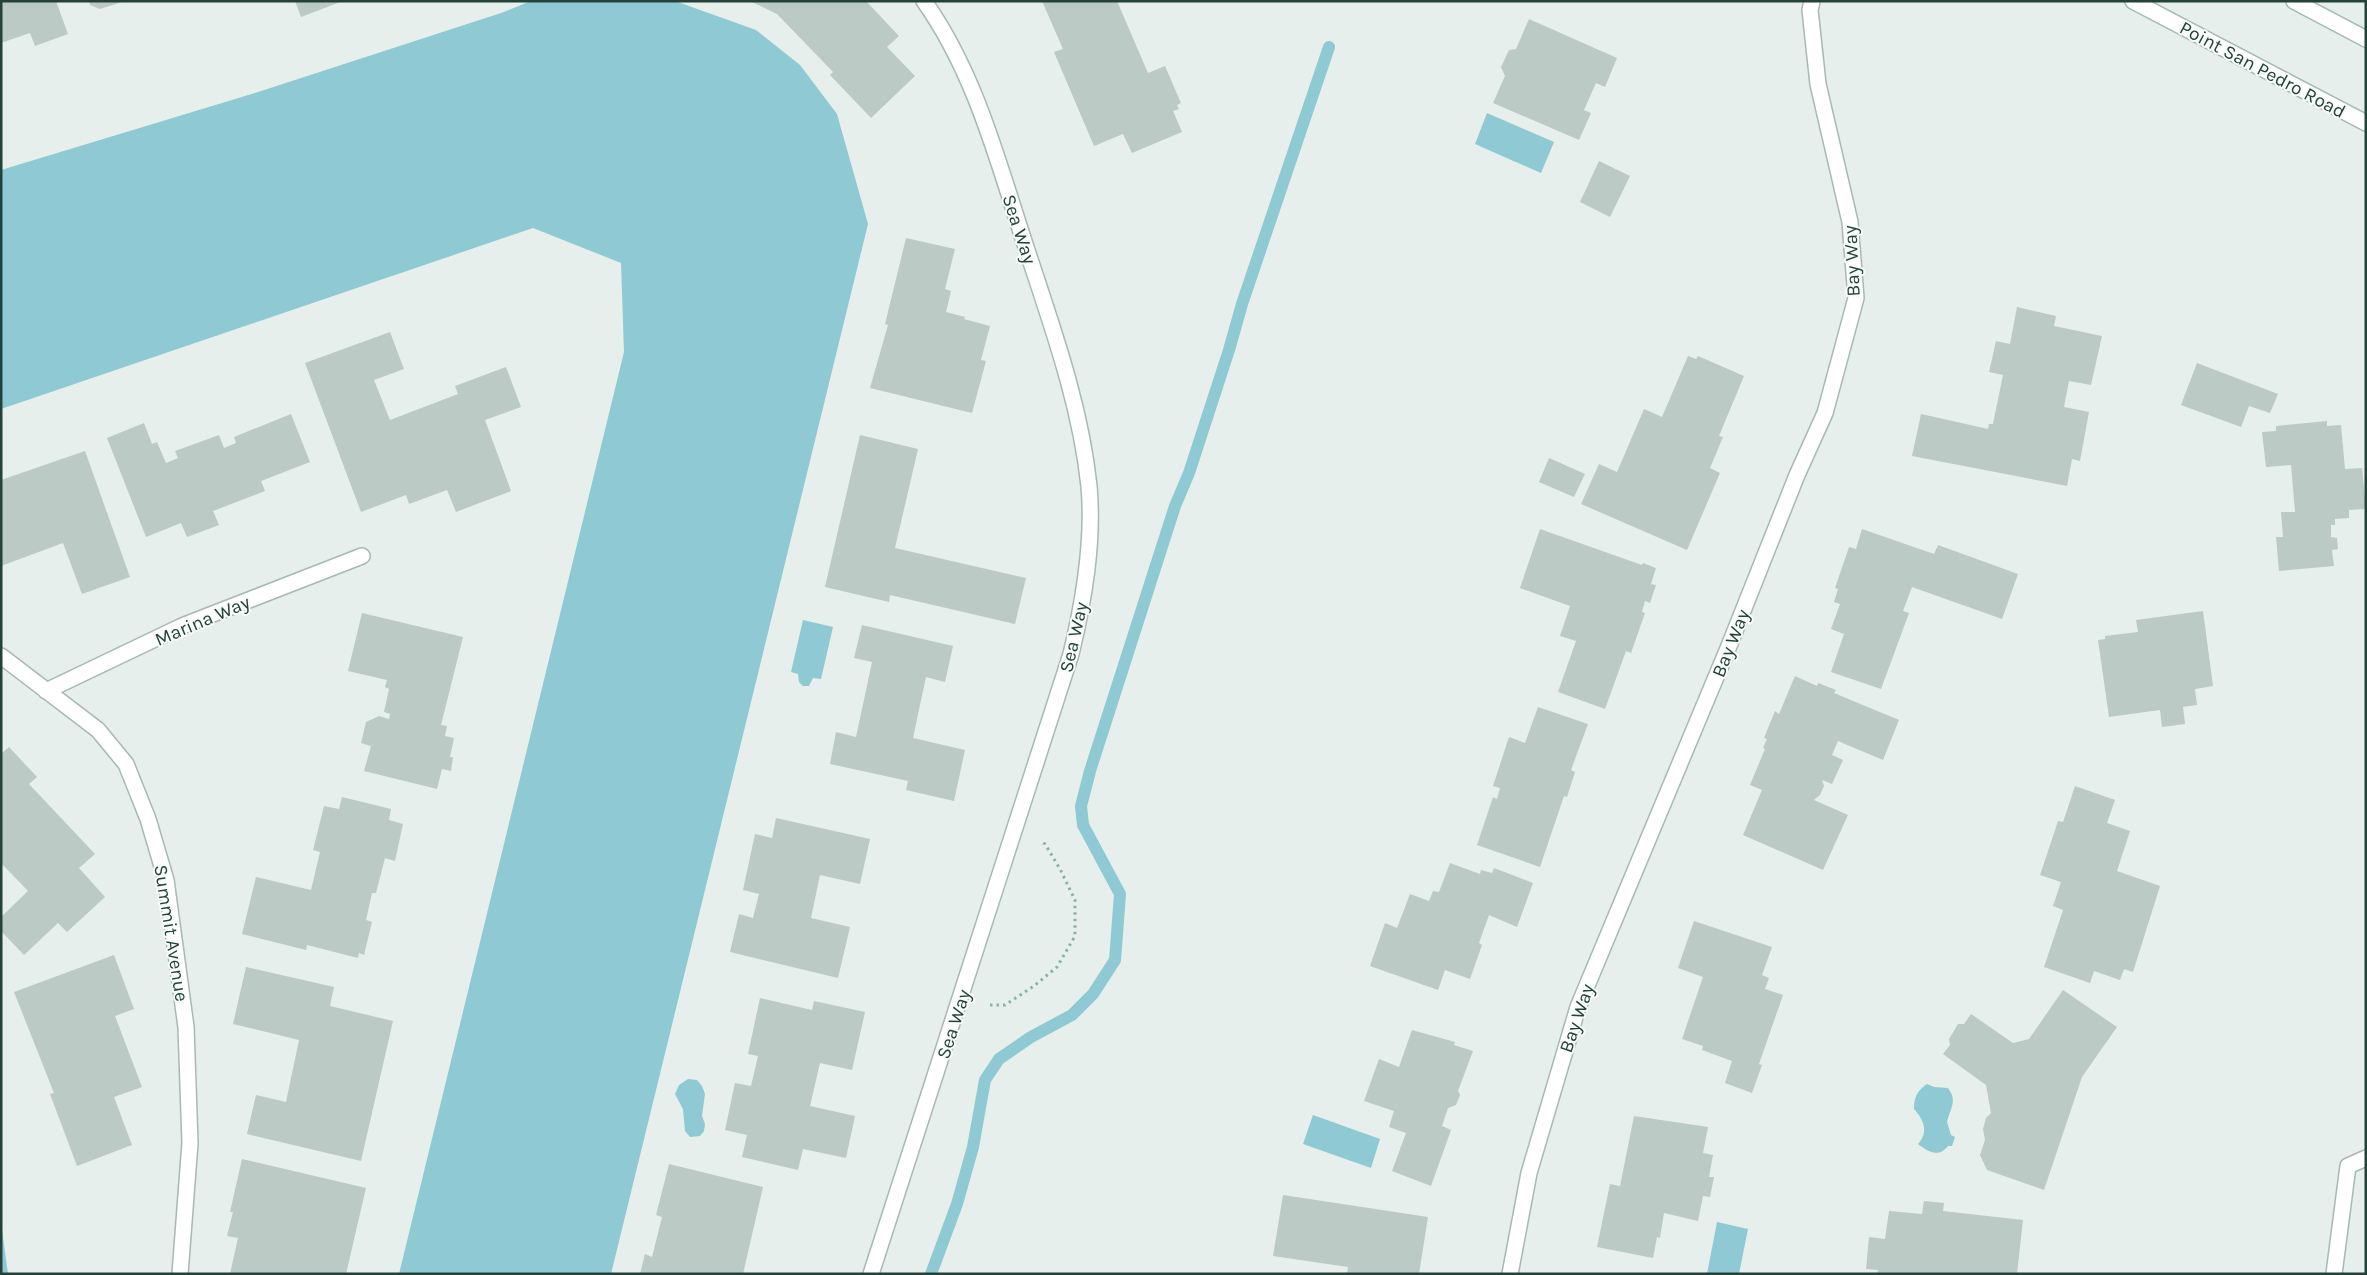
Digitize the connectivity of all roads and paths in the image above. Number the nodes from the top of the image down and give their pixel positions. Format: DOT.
graph roads {
  1 [pos="924,1"];
  2 [pos="1812,1"];
  3 [pos="2133,1"];
  4 [pos="2294,1"];
  5 [pos="2366,39"];
  6 [pos="2366,123"];
  7 [pos="362,556"];
  8 [pos="1,656"];
  9 [pos="46,691"];
  10 [pos="1015,828"];
  11 [pos="959,1005"];
  12 [pos="2366,1158"];
  13 [pos="180,1274"];
  14 [pos="871,1274"];
  15 [pos="1510,1274"];
  16 [pos="2334,1274"];
  1 -- 10 [label="street, Sea Way"];
  2 -- 15 [label="street, Bay Way"];
  3 -- 6 [label="street, Point San Pedro Road"];
  4 -- 5 [label="street"];
  7 -- 9 [label="street, Marina Way"];
  8 -- 9 [label="street, Summit Avenue"];
  9 -- 13 [label="street, Summit Avenue"];
  10 -- 11 [label="street, Sea Way"];
  10 -- 11 [label="path"];
  11 -- 14 [label="street, Sea Way"];
  12 -- 16 [label="street"];
}
